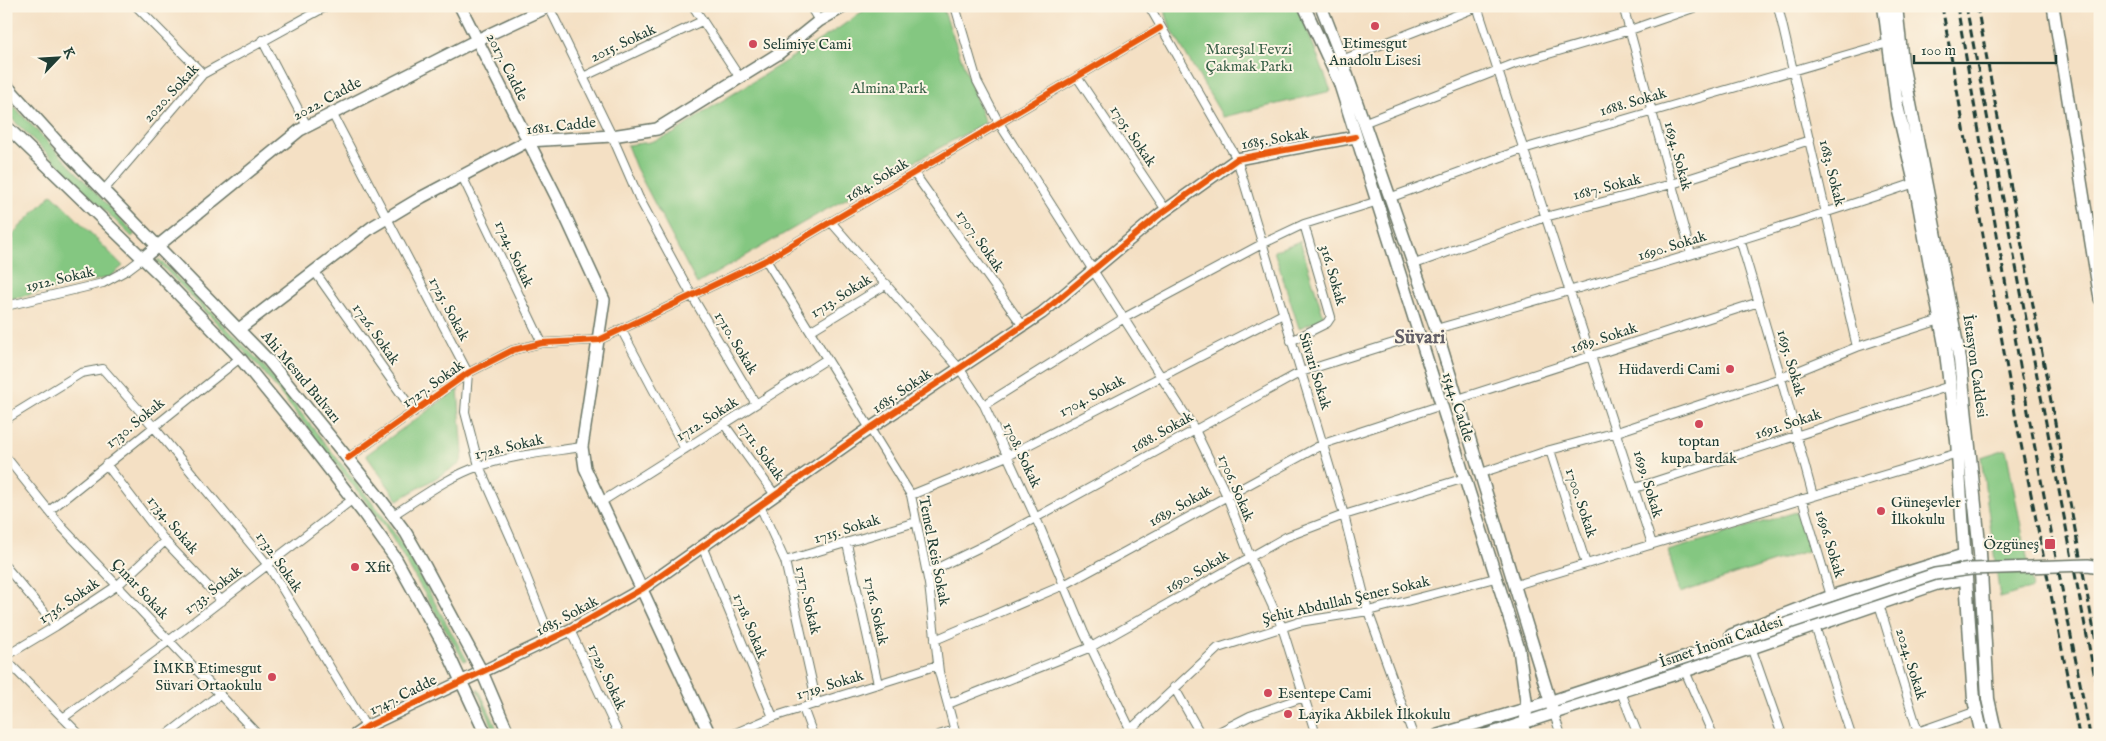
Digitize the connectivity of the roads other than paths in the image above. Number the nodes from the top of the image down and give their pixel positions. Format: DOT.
graph roads {
  1 [pos="136,6"];
  2 [pos="327,6"];
  3 [pos="460,6"];
  4 [pos="693,6"];
  5 [pos="810,6"];
  6 [pos="845,6"];
  7 [pos="955,6"];
  8 [pos="1149,6"];
  9 [pos="1304,6"];
  10 [pos="1321,6"];
  11 [pos="1623,6"];
  12 [pos="1699,6"];
  13 [pos="1778,6"];
  14 [pos="1884,6"];
  15 [pos="1896,6"];
  16 [pos="2053,6"];
  17 [pos="550,7"];
  18 [pos="1477,7"];
  19 [pos="702,21"];
  20 [pos="819,21"];
  21 [pos="1160,28"];
  22 [pos="1630,30"];
  23 [pos="262,40"];
  24 [pos="477,40"];
  25 [pos="1888,43"];
  26 [pos="1342,60"];
  27 [pos="1498,70"];
  28 [pos="1793,70"];
  29 [pos="204,74"];
  30 [pos="583,77"];
  31 [pos="1076,77"];
  32 [pos="740,78"];
  33 [pos="6,86"];
  34 [pos="1652,110"];
  35 [pos="332,113"];
  36 [pos="999,123"];
  37 [pos="1363,123"];
  38 [pos="6,126"];
  39 [pos="307,126"];
  40 [pos="612,136"];
  41 [pos="1355,137"];
  42 [pos="1810,140"];
  43 [pos="528,141"];
  44 [pos="1523,149"];
  45 [pos="1237,159"];
  46 [pos="914,173"];
  47 [pos="462,176"];
  48 [pos="1915,183"];
  49 [pos="1672,184"];
  50 [pos="104,190"];
  51 [pos="1389,198"];
  52 [pos="1375,202"];
  53 [pos="1166,210"];
  54 [pos="1827,213"];
  55 [pos="1545,217"];
  56 [pos="386,219"];
  57 [pos="831,222"];
  58 [pos="1304,224"];
  59 [pos="1740,239"];
  60 [pos="157,244"];
  61 [pos="1262,244"];
  62 [pos="1691,254"];
  63 [pos="143,258"];
  64 [pos="766,260"];
  65 [pos="1412,265"];
  66 [pos="1093,270"];
  67 [pos="315,272"];
  68 [pos="887,284"];
  69 [pos="1571,291"];
  70 [pos="692,296"];
  71 [pos="2100,299"];
  72 [pos="1759,302"];
  73 [pos="6,306"];
  74 [pos="1283,314"];
  75 [pos="1124,318"];
  76 [pos="1940,320"];
  77 [pos="1023,326"];
  78 [pos="239,329"];
  79 [pos="621,329"];
  80 [pos="1436,329"];
  81 [pos="810,332"];
  82 [pos="1419,335"];
  83 [pos="599,340"];
  84 [pos="1291,341"];
  85 [pos="542,344"];
  86 [pos="1858,347"];
  87 [pos="1592,356"];
  88 [pos="240,358"];
  89 [pos="827,359"];
  90 [pos="959,368"];
  91 [pos="1301,372"];
  92 [pos="468,373"];
  93 [pos="1160,376"];
  94 [pos="1781,378"];
  95 [pos="1950,386"];
  96 [pos="1458,399"];
  97 [pos="756,404"];
  98 [pos="984,405"];
  99 [pos="1442,405"];
  100 [pos="414,412"];
  101 [pos="6,419"];
  102 [pos="724,424"];
  103 [pos="153,426"];
  104 [pos="870,428"];
  105 [pos="1195,430"];
  106 [pos="1617,432"];
  107 [pos="1797,436"];
  108 [pos="1323,444"];
  109 [pos="582,447"];
  110 [pos="684,449"];
  111 [pos="1550,450"];
  112 [pos="1958,453"];
  113 [pos="1007,456"];
  114 [pos="6,457"];
  115 [pos="348,458"];
  116 [pos="106,464"];
  117 [pos="479,466"];
  118 [pos="1481,473"];
  119 [pos="1465,478"];
  120 [pos="1635,488"];
  121 [pos="775,495"];
  122 [pos="911,495"];
  123 [pos="1227,496"];
  124 [pos="1813,496"];
  125 [pos="353,499"];
  126 [pos="1802,499"];
  127 [pos="601,502"];
  128 [pos="760,506"];
  129 [pos="49,511"];
  130 [pos="393,515"];
  131 [pos="1344,515"];
  132 [pos="1036,517"];
  133 [pos="916,522"];
  134 [pos="165,541"];
  135 [pos="847,544"];
  136 [pos="1652,544"];
  137 [pos="702,546"];
  138 [pos="1980,553"];
  139 [pos="1963,555"];
  140 [pos="1250,557"];
  141 [pos="785,561"];
  142 [pos="1586,564"];
  143 [pos="268,565"];
  144 [pos="6,566"];
  145 [pos="2100,567"];
  146 [pos="927,573"];
  147 [pos="1495,578"];
  148 [pos="1982,578"];
  149 [pos="1965,580"];
  150 [pos="118,585"];
  151 [pos="1064,585"];
  152 [pos="1516,585"];
  153 [pos="642,589"];
  154 [pos="1832,596"];
  155 [pos="222,601"];
  156 [pos="1879,604"];
  157 [pos="1368,611"];
  158 [pos="56,626"];
  159 [pos="1815,626"];
  160 [pos="1282,627"];
  161 [pos="570,630"];
  162 [pos="170,640"];
  163 [pos="551,640"];
  164 [pos="935,640"];
  165 [pos="1749,642"];
  166 [pos="1091,648"];
  167 [pos="1694,655"];
  168 [pos="6,656"];
  169 [pos="6,660"];
  170 [pos="938,666"];
  171 [pos="1685,671"];
  172 [pos="482,672"];
  173 [pos="462,681"];
  174 [pos="878,684"];
  175 [pos="1174,687"];
  176 [pos="1621,692"];
  177 [pos="220,694"];
  178 [pos="1304,697"];
  179 [pos="1550,702"];
  180 [pos="817,704"];
  181 [pos="948,704"];
  182 [pos="803,708"];
  183 [pos="1527,708"];
  184 [pos="1976,710"];
  185 [pos="1554,714"];
  186 [pos="773,717"];
  187 [pos="63,718"];
  188 [pos="1524,729"];
  189 [pos="370,730"];
  190 [pos="955,732"];
  191 [pos="1132,732"];
  192 [pos="1918,732"];
  193 [pos="80,735"];
  194 [pos="167,735"];
  195 [pos="258,735"];
  196 [pos="355,735"];
  197 [pos="486,735"];
  198 [pos="509,735"];
  199 [pos="619,735"];
  200 [pos="710,735"];
  201 [pos="731,735"];
  202 [pos="813,735"];
  203 [pos="939,735"];
  204 [pos="1117,735"];
  205 [pos="1201,735"];
  206 [pos="1213,735"];
  207 [pos="1316,735"];
  208 [pos="1413,735"];
  209 [pos="1438,735"];
  210 [pos="1486,735"];
  211 [pos="1560,735"];
  212 [pos="1638,735"];
  213 [pos="1713,735"];
  214 [pos="1782,735"];
  215 [pos="1851,735"];
  216 [pos="1909,735"];
  217 [pos="1982,735"];
  218 [pos="1996,735"];
  1 -- 29 [label="street"];
  2 -- 23 [label="street, 2020. Sokak"];
  3 -- 24 [label="main road, 2017. Cadde"];
  4 -- 19 [label="street"];
  5 -- 20 [label="street"];
  6 -- 20 [label="main road, 1681. Cadde"];
  7 -- 36 [label="street, 1706. Sokak"];
  8 -- 21 [label="street, Süvari Sokak"];
  9 -- 41 [label="main road, 1544. Cadde"];
  10 -- 26 [label="main road, 1544. Cadde"];
  11 -- 22 [label="street, 1694. Sokak"];
  12 -- 22 [label="street"];
  13 -- 28 [label="street, 1683. Sokak"];
  14 -- 25 [label="main road, İstasyon Caddesi"];
  15 -- 138 [label="main road, İstasyon Caddesi"];
  16 -- 71 [label="main road"];
  17 -- 24 [label="main road, 2022. Cadde"];
  17 -- 30 [label="street, 1710. Sokak"];
  18 -- 26 [label="street"];
  18 -- 27 [label="street, 1699. Sokak"];
  19 -- 30 [label="street, 2015. Sokak"];
  19 -- 32 [label="street"];
  20 -- 32 [label="main road, 1681. Cadde"];
  21 -- 31 [label="street, 1684. Sokak"];
  21 -- 45 [label="street, Süvari Sokak"];
  22 -- 27 [label="street"];
  22 -- 34 [label="street, 1694. Sokak"];
  23 -- 29 [label="street, 2020. Sokak"];
  23 -- 39 [label="street"];
  24 -- 35 [label="main road, 2022. Cadde"];
  24 -- 43 [label="main road, 2017. Cadde"];
  25 -- 28 [label="street, 1688. Sokak"];
  25 -- 48 [label="main road, İstasyon Caddesi"];
  26 -- 37 [label="main road, 1544. Cadde"];
  27 -- 37 [label="street"];
  27 -- 44 [label="street, 1699. Sokak"];
  28 -- 34 [label="street, 1688. Sokak"];
  28 -- 42 [label="street, 1683. Sokak"];
  29 -- 50 [label="street, 2020. Sokak"];
  30 -- 40 [label="street, 1710. Sokak"];
  31 -- 36 [label="street, 1684. Sokak"];
  31 -- 53 [label="street, 1705. Sokak"];
  32 -- 40 [label="main road, 1681. Cadde"];
  33 -- 50 [label="main road, Ahi Mesud Bulvarı"];
  34 -- 44 [label="street, 1688. Sokak"];
  34 -- 49 [label="street, 1694. Sokak"];
  35 -- 39 [label="main road, 2022. Cadde"];
  35 -- 56 [label="street, 1725. Sokak"];
  36 -- 46 [label="street, 1684. Sokak"];
  36 -- 66 [label="street, 1706. Sokak"];
  37 -- 51 [label="main road, 1544. Cadde"];
  38 -- 63 [label="main road"];
  39 -- 60 [label="main road, 2022. Cadde"];
  40 -- 43 [label="main road, 1681. Cadde"];
  40 -- 70 [label="street, 1710. Sokak"];
  41 -- 45 [label="main road, 1685. Sokak"];
  41 -- 52 [label="main road, 1544. Cadde"];
  42 -- 49 [label="street, 1687. Sokak"];
  42 -- 54 [label="street, 1683. Sokak"];
  43 -- 47 [label="main road, 1681. Cadde"];
  43 -- 83 [label="main road, 2017. Cadde"];
  44 -- 51 [label="street, 1688. Sokak"];
  44 -- 55 [label="street, 1699. Sokak"];
  45 -- 53 [label="main road, 1685. Sokak"];
  45 -- 61 [label="street, Süvari Sokak"];
  46 -- 57 [label="street, 1684. Sokak"];
  46 -- 77 [label="street, 1707. Sokak"];
  47 -- 56 [label="main road, 1681. Cadde"];
  47 -- 85 [label="street, 1724. Sokak"];
  48 -- 54 [label="street, 1690. Sokak"];
  48 -- 76 [label="main road, İstasyon Caddesi"];
  49 -- 55 [label="street, 1687. Sokak"];
  49 -- 62 [label="street, 1694. Sokak"];
  50 -- 60 [label="main road, Ahi Mesud Bulvarı"];
  51 -- 65 [label="main road, 1544. Cadde"];
  52 -- 58 [label="street"];
  52 -- 82 [label="main road, 1544. Cadde"];
  53 -- 66 [label="main road, 1685. Sokak"];
  54 -- 59 [label="street, 1690. Sokak"];
  54 -- 86 [label="street, 1683. Sokak"];
  55 -- 65 [label="street, 1687. Sokak"];
  55 -- 69 [label="street, 1699. Sokak"];
  56 -- 67 [label="main road, 1681. Cadde"];
  56 -- 92 [label="street, 1725. Sokak"];
  57 -- 64 [label="street, 1684. Sokak"];
  57 -- 68 [label="street, 1708. Sokak"];
  58 -- 61 [label="street"];
  58 -- 84 [label="street, 316. Sokak"];
  59 -- 62 [label="street, 1690. Sokak"];
  59 -- 72 [label="street, 1695. Sokak"];
  60 -- 63 [label="main road, 2022. Cadde"];
  60 -- 78 [label="main road, Ahi Mesud Bulvarı"];
  61 -- 74 [label="street, Süvari Sokak"];
  61 -- 75 [label="street"];
  62 -- 69 [label="street, 1690. Sokak"];
  63 -- 73 [label="street, 1912. Sokak"];
  63 -- 88 [label="main road"];
  64 -- 70 [label="street, 1684. Sokak"];
  64 -- 81 [label="street, Temel Reis Sokak"];
  65 -- 80 [label="main road, 1544. Cadde"];
  66 -- 75 [label="street, 1706. Sokak"];
  66 -- 77 [label="main road, 1685. Sokak"];
  67 -- 78 [label="main road, 1681. Cadde"];
  67 -- 100 [label="street, 1726. Sokak"];
  68 -- 81 [label="street, 1713. Sokak"];
  68 -- 90 [label="street, 1708. Sokak"];
  69 -- 80 [label="street, 1690. Sokak"];
  69 -- 87 [label="street, 1699. Sokak"];
  70 -- 79 [label="street, 1684. Sokak"];
  70 -- 97 [label="street, 1710. Sokak"];
  72 -- 87 [label="street, 1689. Sokak"];
  72 -- 94 [label="street, 1695. Sokak"];
  74 -- 84 [label="street, Süvari Sokak"];
  74 -- 93 [label="street, 1704. Sokak"];
  75 -- 93 [label="street, 1706. Sokak"];
  75 -- 98 [label="street"];
  76 -- 86 [label="street"];
  76 -- 95 [label="main road, İstasyon Caddesi"];
  77 -- 90 [label="main road, 1685. Sokak"];
  78 -- 115 [label="main road, Ahi Mesud Bulvarı"];
  79 -- 83 [label="street, 1684. Sokak"];
  79 -- 110 [label="street"];
  80 -- 96 [label="main road, 1544. Cadde"];
  81 -- 89 [label="street, Temel Reis Sokak"];
  82 -- 91 [label="street, 1688. Sokak"];
  82 -- 99 [label="main road, 1544. Cadde"];
  83 -- 85 [label="street, 1727. Sokak"];
  83 -- 109 [label="main road, 2017. Cadde"];
  84 -- 91 [label="street, Süvari Sokak"];
  85 -- 92 [label="street, 1727. Sokak"];
  86 -- 94 [label="street"];
  87 -- 96 [label="street, 1689. Sokak"];
  87 -- 106 [label="street, 1699. Sokak"];
  88 -- 103 [label="street, 1730. Sokak"];
  88 -- 125 [label="main road"];
  89 -- 97 [label="street, 1712. Sokak"];
  89 -- 104 [label="street, Temel Reis Sokak"];
  90 -- 98 [label="street, 1708. Sokak"];
  90 -- 104 [label="main road, 1685. Sokak"];
  91 -- 105 [label="street, 1688. Sokak"];
  91 -- 108 [label="street, Süvari Sokak"];
  92 -- 100 [label="street, 1727. Sokak"];
  92 -- 117 [label="street"];
  93 -- 105 [label="street, 1706. Sokak"];
  93 -- 113 [label="street, 1704. Sokak"];
  94 -- 106 [label="street"];
  94 -- 107 [label="street, 1695. Sokak"];
  95 -- 107 [label="street, 1691. Sokak"];
  95 -- 112 [label="main road, İstasyon Caddesi"];
  96 -- 118 [label="main road, 1544. Cadde"];
  97 -- 102 [label="street, 1712. Sokak"];
  98 -- 113 [label="street, 1708. Sokak"];
  99 -- 108 [label="street, 1689. Sokak"];
  99 -- 119 [label="main road, 1544. Cadde"];
  100 -- 115 [label="street, 1727. Sokak"];
  101 -- 103 [label="street, 1732. Sokak"];
  102 -- 110 [label="street, 1712. Sokak"];
  102 -- 121 [label="street, 1711. Sokak"];
  103 -- 116 [label="street, 1730. Sokak"];
  103 -- 143 [label="street, 1732. Sokak"];
  104 -- 121 [label="main road, 1685. Sokak"];
  104 -- 122 [label="street, Temel Reis Sokak"];
  105 -- 123 [label="street, 1706. Sokak"];
  105 -- 132 [label="street, 1688. Sokak"];
  106 -- 111 [label="street"];
  106 -- 120 [label="street, 1699. Sokak"];
  107 -- 120 [label="street, 1691. Sokak"];
  107 -- 124 [label="street, 1695. Sokak"];
  108 -- 123 [label="street, 1689. Sokak"];
  108 -- 131 [label="street, Süvari Sokak"];
  109 -- 117 [label="street, 1728. Sokak"];
  109 -- 127 [label="main road, 2017. Cadde"];
  110 -- 127 [label="street, 1712. Sokak"];
  111 -- 118 [label="street"];
  111 -- 142 [label="street, 1700. Sokak"];
  112 -- 124 [label="street"];
  112 -- 139 [label="main road, İstasyon Caddesi"];
  113 -- 122 [label="street, 1704. Sokak"];
  113 -- 132 [label="street, 1708. Sokak"];
  114 -- 129 [label="street, Çınar Sokak"];
  115 -- 130 [label="main road, Ahi Mesud Bulvarı"];
  116 -- 129 [label="street, 1730. Sokak"];
  116 -- 134 [label="street, 1734. Sokak"];
  117 -- 130 [label="street, 1728. Sokak"];
  117 -- 163 [label="street"];
  118 -- 152 [label="main road, 1544. Cadde"];
  119 -- 131 [label="street, 1690. Sokak"];
  119 -- 147 [label="main road, 1544. Cadde"];
  120 -- 136 [label="street, 1699. Sokak"];
  121 -- 128 [label="main road, 1685. Sokak"];
  122 -- 133 [label="street, Temel Reis Sokak"];
  123 -- 140 [label="street, 1706. Sokak"];
  123 -- 151 [label="street, 1689. Sokak"];
  124 -- 126 [label="street"];
  125 -- 143 [label="street, 1733. Sokak"];
  125 -- 173 [label="main road"];
  126 -- 136 [label="street"];
  126 -- 154 [label="street, 1696. Sokak"];
  127 -- 153 [label="main road, 2017. Cadde"];
  128 -- 137 [label="main road, 1685. Sokak"];
  128 -- 141 [label="street, 1717. Sokak"];
  129 -- 150 [label="street, Çınar Sokak"];
  130 -- 172 [label="main road, Ahi Mesud Bulvarı"];
  131 -- 140 [label="street, 1690. Sokak"];
  131 -- 157 [label="street, Süvari Sokak"];
  132 -- 146 [label="street, 1688. Sokak"];
  132 -- 151 [label="street, 1708. Sokak"];
  133 -- 135 [label="street, 1715. Sokak"];
  133 -- 146 [label="street, Temel Reis Sokak"];
  134 -- 150 [label="street, 1736. Sokak"];
  134 -- 155 [label="street, 1734. Sokak"];
  135 -- 141 [label="street, 1715. Sokak"];
  135 -- 174 [label="street, 1716. Sokak"];
  136 -- 142 [label="street"];
  137 -- 153 [label="main road, 1685. Sokak"];
  137 -- 186 [label="street, 1718. Sokak"];
  138 -- 139 [label="main road"];
  138 -- 148 [label="main road, İstasyon Caddesi"];
  139 -- 149 [label="main road, İstasyon Caddesi"];
  139 -- 154 [label="main road, İsmet İnönü Caddesi"];
  140 -- 160 [label="street, 1706. Sokak"];
  140 -- 166 [label="street, 1690. Sokak"];
  141 -- 180 [label="street, 1717. Sokak"];
  142 -- 152 [label="street"];
  143 -- 155 [label="street, 1733. Sokak"];
  143 -- 189 [label="street, 1732. Sokak"];
  144 -- 158 [label="street"];
  145 -- 165 [label="main road, bridge"];
  146 -- 164 [label="street, Temel Reis Sokak"];
  147 -- 157 [label="street, Şehit Abdullah Şener Sokak"];
  147 -- 183 [label="main road, 1544. Cadde"];
  148 -- 149 [label="main road"];
  148 -- 218 [label="main road, İstasyon Caddesi"];
  149 -- 156 [label="main road, İsmet İnönü Caddesi"];
  149 -- 184 [label="main road, İstasyon Caddesi"];
  150 -- 158 [label="street, 1736. Sokak"];
  150 -- 162 [label="street, Çınar Sokak"];
  151 -- 164 [label="street, 1689. Sokak"];
  151 -- 166 [label="street, 1708. Sokak"];
  152 -- 179 [label="main road, 1544. Cadde"];
  153 -- 161 [label="main road, 1685. Sokak"];
  153 -- 200 [label="main road, 2017. Cadde"];
  154 -- 167 [label="main road, İsmet İnönü Caddesi"];
  155 -- 162 [label="street, 1733. Sokak"];
  156 -- 159 [label="main road, İsmet İnönü Caddesi"];
  156 -- 192 [label="street, 2024. Sokak"];
  157 -- 160 [label="street, Şehit Abdullah Şener Sokak"];
  157 -- 208 [label="street, Süvari Sokak"];
  158 -- 168 [label="street, 1736. Sokak"];
  159 -- 165 [label="main road, İsmet İnönü Caddesi"];
  159 -- 215 [label="street"];
  160 -- 175 [label="street, Şehit Abdullah Şener Sokak"];
  160 -- 178 [label="street, 1706. Sokak"];
  161 -- 163 [label="main road, 1685. Sokak"];
  161 -- 199 [label="street, 1729. Sokak"];
  162 -- 177 [label="street, Çınar Sokak"];
  162 -- 187 [label="street, 1733. Sokak"];
  163 -- 172 [label="main road, 1685. Sokak"];
  164 -- 170 [label="street, Temel Reis Sokak"];
  165 -- 167 [label="main road, İsmet İnönü Caddesi"];
  165 -- 171 [label="main road, İsmet İnönü Caddesi"];
  165 -- 214 [label="street"];
  166 -- 181 [label="street, 1690. Sokak"];
  166 -- 191 [label="street, 1708. Sokak"];
  167 -- 179 [label="main road, İsmet İnönü Caddesi"];
  169 -- 187 [label="street"];
  170 -- 174 [label="street, 1719. Sokak"];
  170 -- 181 [label="street, Temel Reis Sokak"];
  171 -- 176 [label="main road, İsmet İnönü Caddesi"];
  171 -- 213 [label="street"];
  172 -- 173 [label="main road, 1685. Sokak"];
  172 -- 198 [label="main road, Ahi Mesud Bulvarı"];
  173 -- 189 [label="main road, 1747. Cadde"];
  173 -- 197 [label="main road"];
  174 -- 180 [label="street, 1719. Sokak"];
  175 -- 191 [label="street, Şehit Abdullah Şener Sokak"];
  175 -- 205 [label="street"];
  176 -- 185 [label="main road, İsmet İnönü Caddesi"];
  176 -- 212 [label="street"];
  177 -- 194 [label="street"];
  177 -- 195 [label="street, Çınar Sokak"];
  178 -- 206 [label="street"];
  178 -- 207 [label="street, 1706. Sokak"];
  179 -- 183 [label="main road, İsmet İnönü Caddesi"];
  179 -- 185 [label="main road, 1544. Cadde"];
  180 -- 182 [label="street, 1719. Sokak"];
  181 -- 190 [label="street, Temel Reis Sokak"];
  182 -- 186 [label="street, 1719. Sokak"];
  182 -- 202 [label="street"];
  183 -- 188 [label="main road, 1544. Cadde"];
  183 -- 209 [label="main road"];
  184 -- 192 [label="street"];
  184 -- 217 [label="main road, İstasyon Caddesi"];
  185 -- 188 [label="main road, İsmet İnönü Caddesi"];
  185 -- 211 [label="street"];
  186 -- 201 [label="street, 1719. Sokak"];
  187 -- 193 [label="street"];
  188 -- 210 [label="main road, İsmet İnönü Caddesi"];
  189 -- 196 [label="main road, 1747. Cadde"];
  190 -- 203 [label="street"];
  191 -- 204 [label="street, Şehit Abdullah Şener Sokak"];
  192 -- 216 [label="street"];
}
